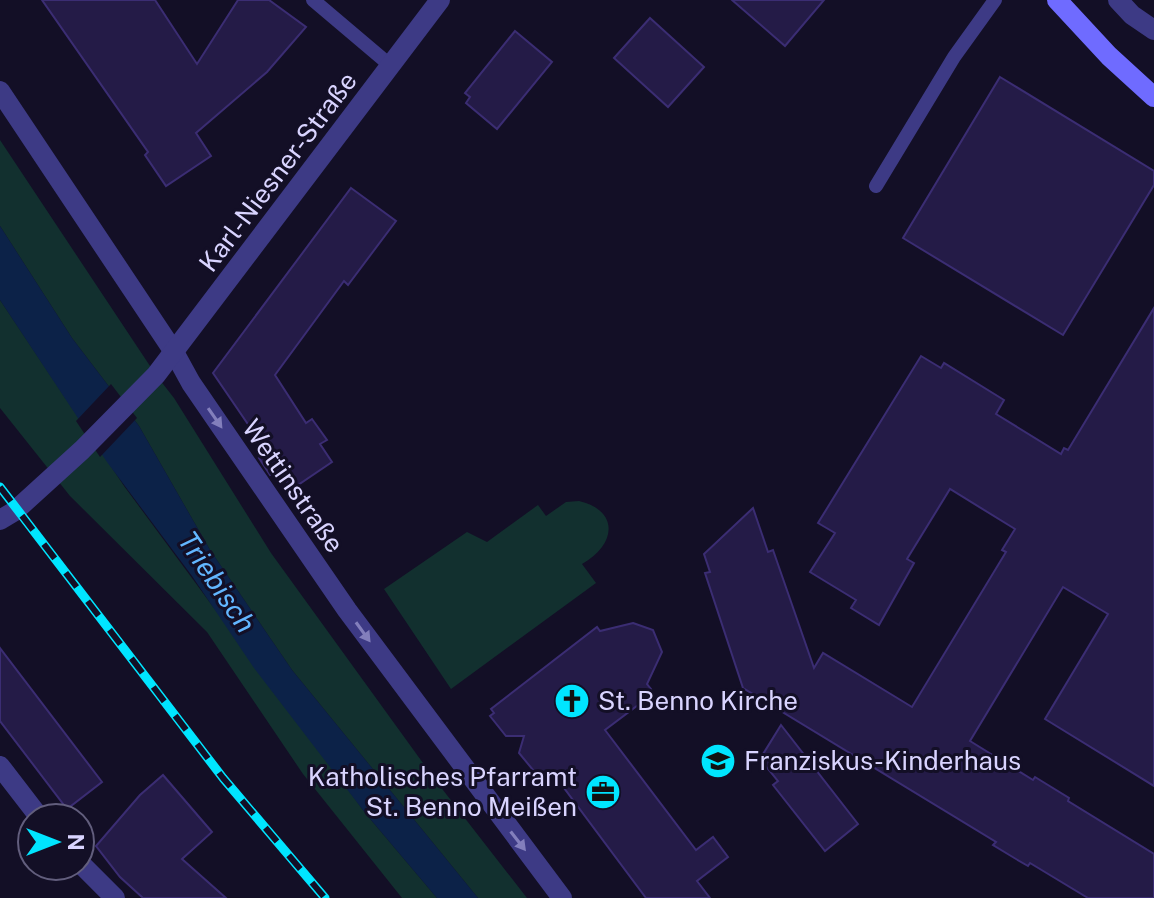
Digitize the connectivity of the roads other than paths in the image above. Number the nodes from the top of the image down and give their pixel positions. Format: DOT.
graph roads {
  1 [pos="313,0"];
  2 [pos="440,0"];
  3 [pos="995,0"];
  4 [pos="1057,0"];
  5 [pos="1118,0"];
  6 [pos="1154,30"];
  7 [pos="391,66"];
  8 [pos="0,91"];
  9 [pos="1154,97"];
  10 [pos="876,186"];
  11 [pos="174,352"];
  12 [pos="0,520"];
  13 [pos="0,766"];
  14 [pos="28,802"];
  15 [pos="96,879"];
  16 [pos="115,898"];
  17 [pos="562,898"];
  1 -- 7 [label="lane"];
  2 -- 7 [label="street, Karl-Niesner-Straße"];
  3 -- 10 [label="lane"];
  4 -- 9 [label="main road"];
  5 -- 6 [label="street"];
  7 -- 11 [label="street, Karl-Niesner-Straße"];
  8 -- 11 [label="street, Wettinstraße"];
  11 -- 12 [label="street, Karl-Niesner-Straße"];
  11 -- 17 [label="street, Wettinstraße, one-way"];
  13 -- 14 [label="street"];
  15 -- 16 [label="street"];
}
